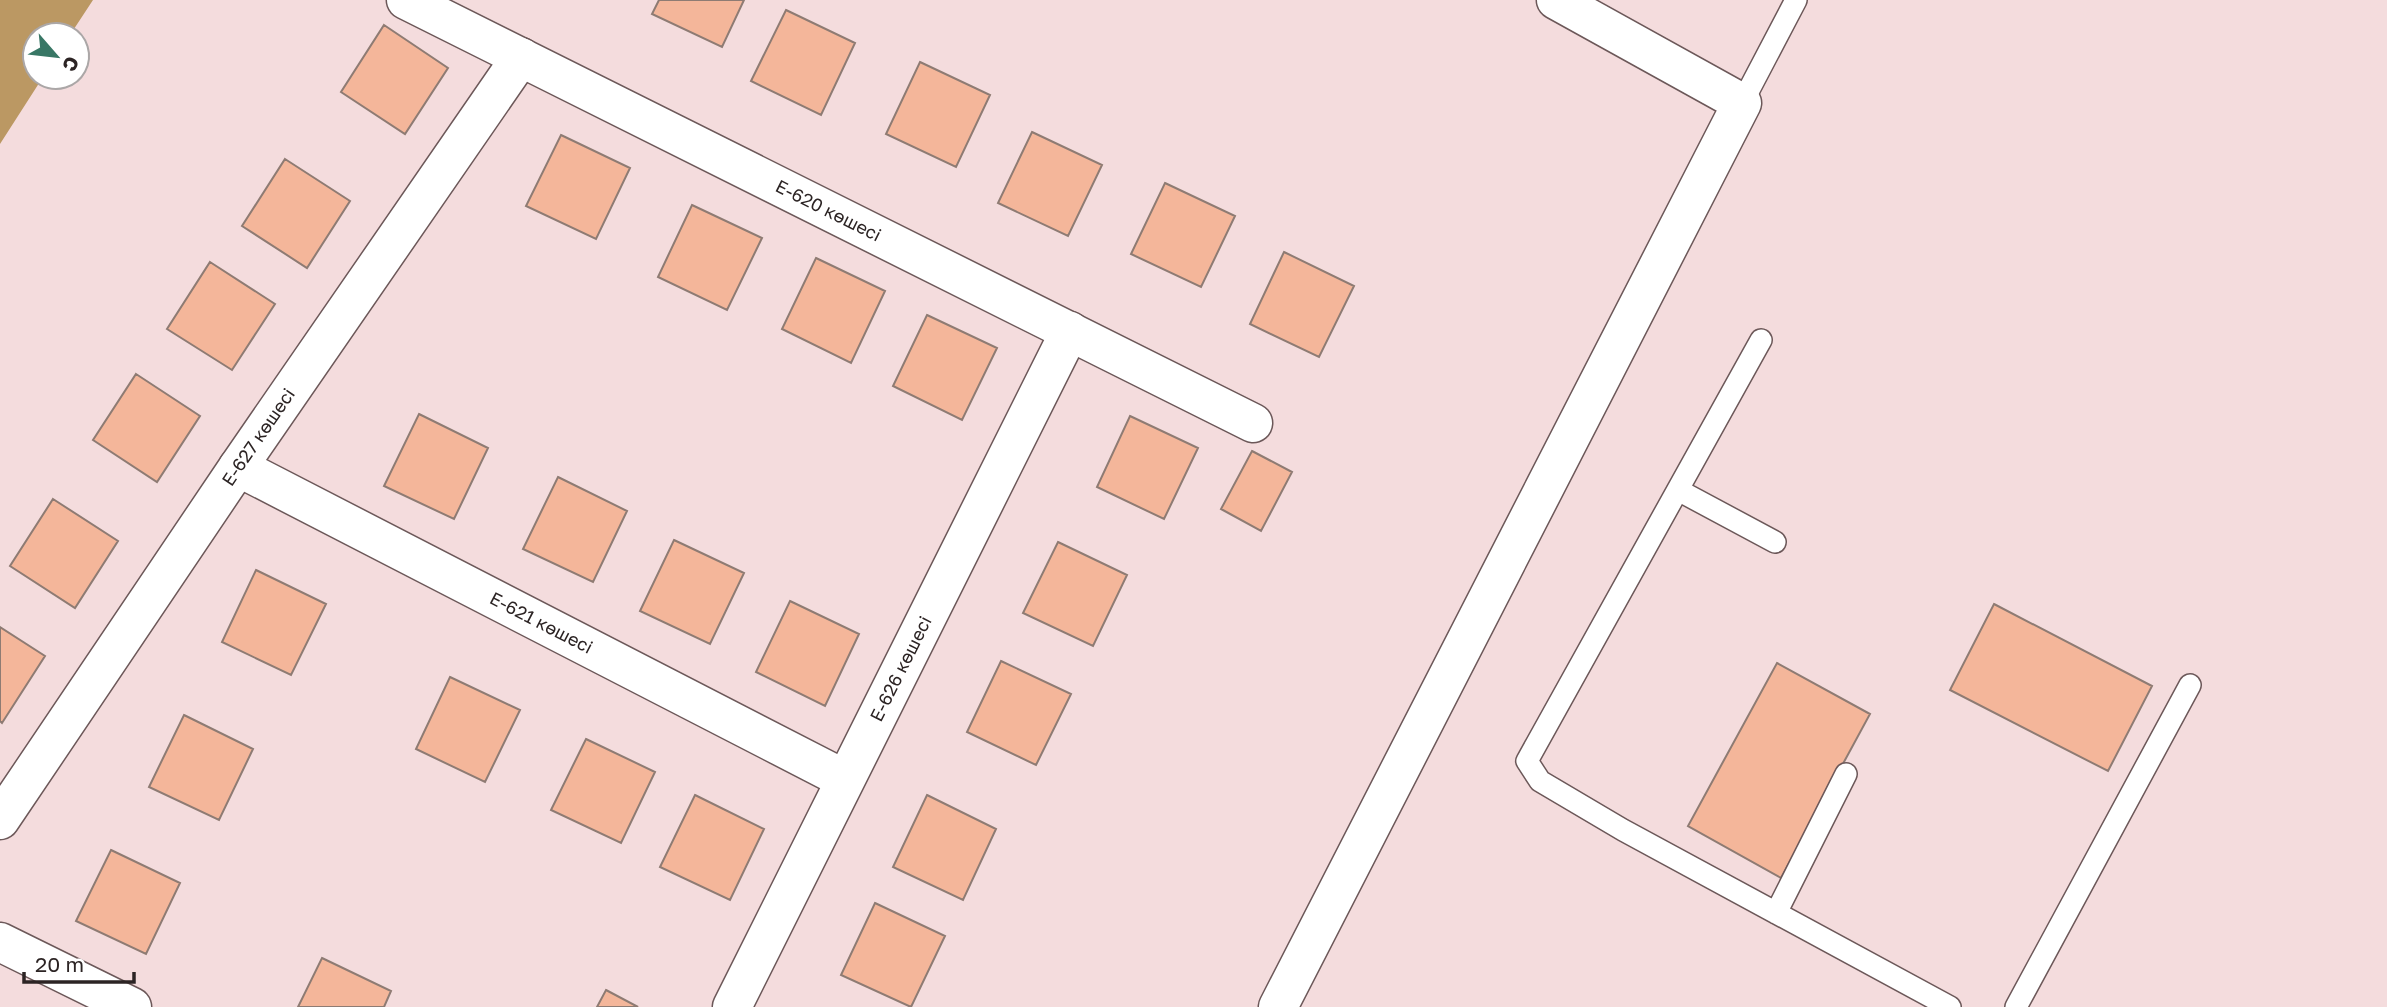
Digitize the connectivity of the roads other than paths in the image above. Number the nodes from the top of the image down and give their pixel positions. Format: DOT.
graph roads {
  1 [pos="406,0"];
  2 [pos="1556,0"];
  3 [pos="1796,0"];
  4 [pos="521,57"];
  5 [pos="1742,103"];
  6 [pos="1070,331"];
  7 [pos="1761,340"];
  8 [pos="1253,423"];
  9 [pos="238,467"];
  10 [pos="1678,490"];
  11 [pos="1775,542"];
  12 [pos="2190,685"];
  13 [pos="1846,774"];
  14 [pos="844,779"];
  15 [pos="0,820"];
  16 [pos="1776,913"];
  17 [pos="0,942"];
  18 [pos="132,1007"];
  19 [pos="732,1007"];
  20 [pos="1278,1007"];
  21 [pos="1950,1007"];
  22 [pos="2016,1007"];
  1 -- 4 [label="street, Е-620 көшесі"];
  2 -- 5 [label="street"];
  3 -- 5 [label="lane"];
  4 -- 6 [label="street, Е-620 көшесі"];
  4 -- 9 [label="street, Е-627 көшесі"];
  5 -- 20 [label="street"];
  6 -- 8 [label="street, Е-620 көшесі"];
  6 -- 14 [label="street, Е-626 көшесі"];
  7 -- 10 [label="lane"];
  9 -- 14 [label="street, Е-621 көшесі"];
  9 -- 15 [label="street, Е-627 көшесі"];
  10 -- 11 [label="lane"];
  10 -- 16 [label="lane"];
  12 -- 22 [label="lane"];
  13 -- 16 [label="lane"];
  14 -- 19 [label="street, Е-626 көшесі"];
  16 -- 21 [label="lane"];
  17 -- 18 [label="street"];
}
